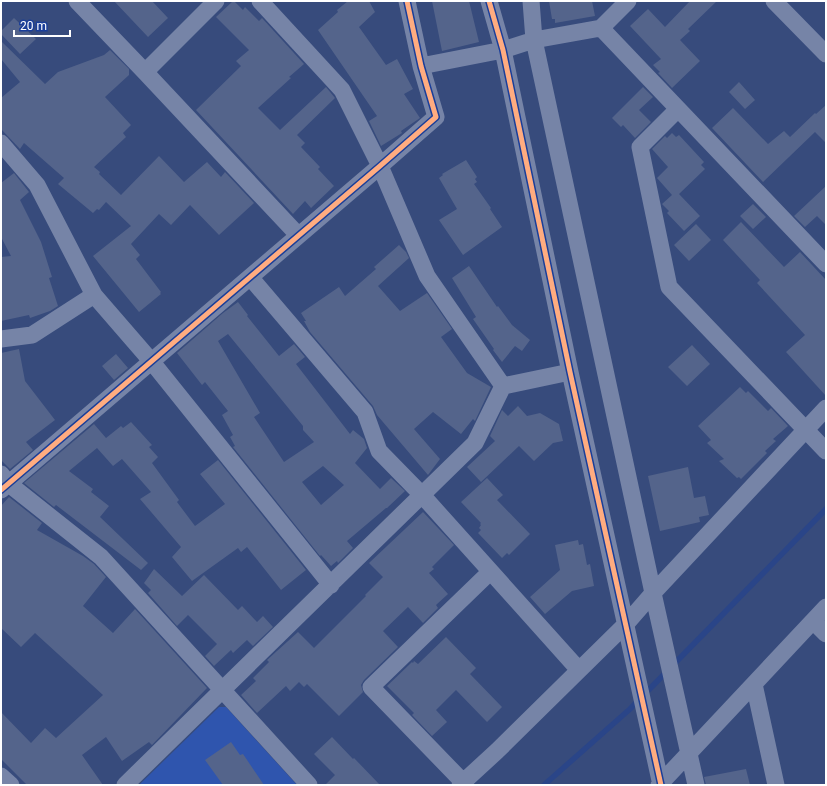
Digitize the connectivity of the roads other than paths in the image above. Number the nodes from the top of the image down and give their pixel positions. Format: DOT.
graph roads {
  1 [pos="77,1"];
  2 [pos="216,1"];
  3 [pos="260,1"];
  4 [pos="407,1"];
  5 [pos="489,1"];
  6 [pos="531,1"];
  7 [pos="628,1"];
  8 [pos="774,1"];
  9 [pos="601,28"];
  10 [pos="534,40"];
  11 [pos="503,50"];
  12 [pos="826,54"];
  13 [pos="421,66"];
  14 [pos="145,72"];
  15 [pos="678,109"];
  16 [pos="1,143"];
  17 [pos="380,166"];
  18 [pos="298,235"];
  19 [pos="826,264"];
  20 [pos="250,277"];
  21 [pos="94,295"];
  22 [pos="1,338"];
  23 [pos="152,362"];
  24 [pos="570,372"];
  25 [pos="503,386"];
  26 [pos="826,408"];
  27 [pos="806,430"];
  28 [pos="826,451"];
  29 [pos="4,483"];
  30 [pos="422,495"];
  31 [pos="490,572"];
  32 [pos="331,585"];
  33 [pos="653,593"];
  34 [pos="826,607"];
  35 [pos="813,621"];
  36 [pos="626,624"];
  37 [pos="826,634"];
  38 [pos="579,670"];
  39 [pos="754,684"];
  40 [pos="223,690"];
  41 [pos="690,753"];
  42 [pos="1,776"];
  43 [pos="461,783"];
  44 [pos="11,785"];
  45 [pos="125,785"];
  46 [pos="309,785"];
  47 [pos="660,785"];
  48 [pos="696,785"];
  49 [pos="776,785"];
  1 -- 14 [label="street"];
  2 -- 14 [label="street"];
  3 -- 17 [label="street"];
  4 -- 13 [label="street"];
  5 -- 11 [label="street"];
  6 -- 10 [label="street"];
  7 -- 9 [label="street"];
  8 -- 12 [label="street"];
  9 -- 10 [label="street"];
  9 -- 15 [label="street"];
  10 -- 11 [label="street"];
  10 -- 33 [label="street"];
  11 -- 13 [label="street"];
  11 -- 24 [label="street"];
  13 -- 17 [label="street"];
  14 -- 18 [label="street"];
  15 -- 19 [label="street"];
  15 -- 27 [label="street"];
  16 -- 21 [label="street"];
  17 -- 18 [label="street"];
  17 -- 25 [label="street"];
  18 -- 20 [label="street"];
  20 -- 23 [label="street"];
  20 -- 30 [label="street"];
  21 -- 22 [label="street"];
  21 -- 23 [label="street"];
  23 -- 29 [label="street"];
  23 -- 32 [label="street"];
  24 -- 25 [label="street"];
  24 -- 36 [label="street"];
  25 -- 30 [label="street"];
  26 -- 27 [label="street"];
  27 -- 28 [label="street"];
  27 -- 33 [label="street"];
  29 -- 40 [label="street"];
  30 -- 31 [label="street"];
  30 -- 32 [label="street"];
  31 -- 38 [label="street"];
  31 -- 43 [label="street"];
  32 -- 40 [label="street"];
  33 -- 36 [label="street"];
  33 -- 41 [label="street"];
  34 -- 35 [label="street"];
  35 -- 37 [label="street"];
  35 -- 39 [label="street"];
  36 -- 38 [label="street"];
  36 -- 47 [label="street"];
  38 -- 43 [label="street"];
  39 -- 41 [label="street"];
  39 -- 49 [label="street"];
  40 -- 45 [label="street"];
  40 -- 46 [label="street"];
  41 -- 47 [label="street"];
  41 -- 48 [label="street"];
  42 -- 44 [label="street"];
}
